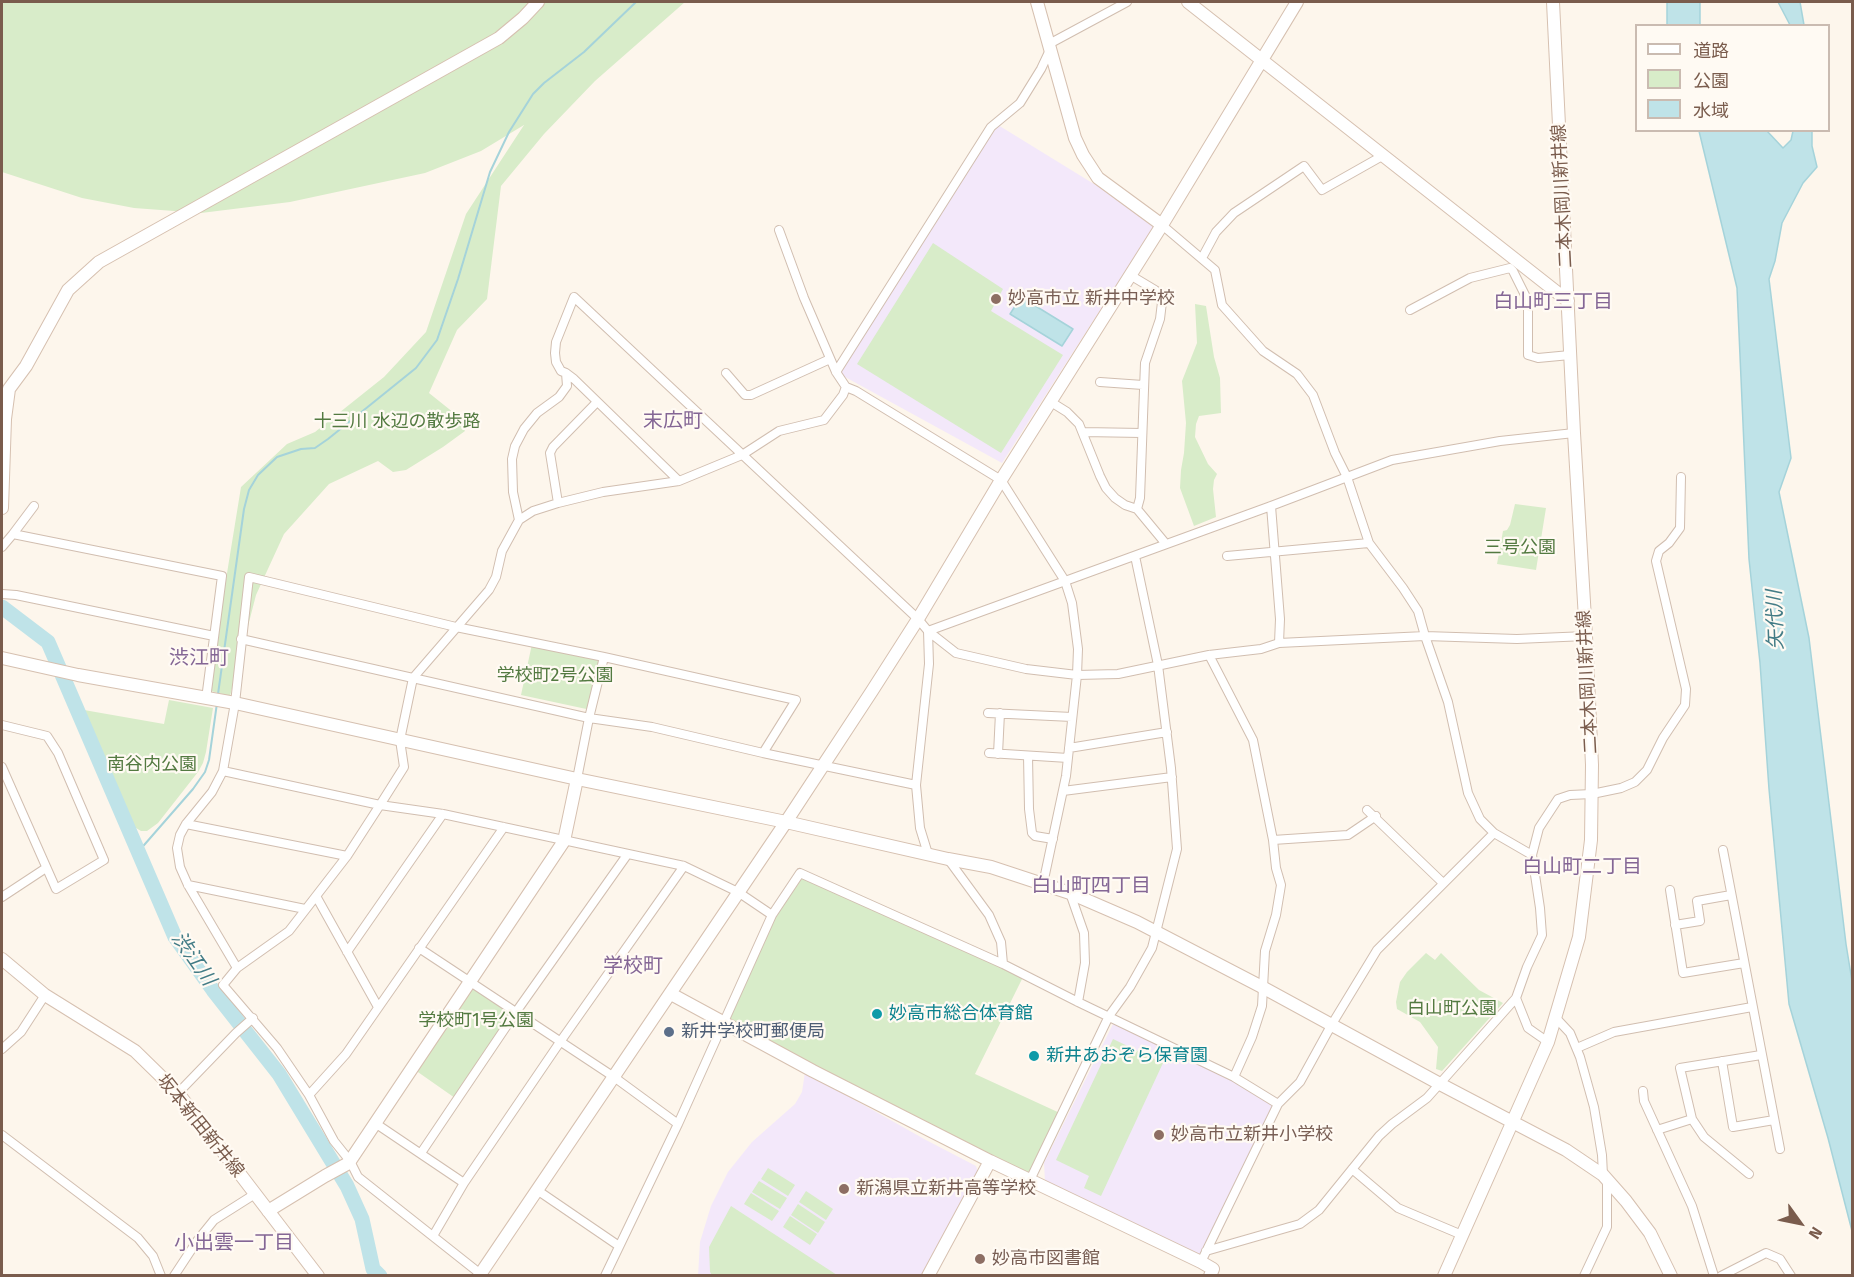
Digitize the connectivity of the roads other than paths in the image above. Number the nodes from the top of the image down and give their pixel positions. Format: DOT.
graph roads {
  1 [pos="538,2"];
  2 [pos="1037,2"];
  3 [pos="1127,2"];
  4 [pos="1188,2"];
  5 [pos="1297,2"];
  6 [pos="1553,2"];
  7 [pos="1049,47"];
  8 [pos="1261,60"];
  9 [pos="1384,155"];
  10 [pos="1162,225"];
  11 [pos="779,230"];
  12 [pos="1202,258"];
  13 [pos="1513,264"];
  14 [pos="1130,275"];
  15 [pos="1568,301"];
  16 [pos="1410,310"];
  17 [pos="1570,355"];
  18 [pos="831,359"];
  19 [pos="836,372"];
  20 [pos="566,373"];
  21 [pos="726,373"];
  22 [pos="1100,382"];
  23 [pos="1143,385"];
  24 [pos="846,387"];
  25 [pos="597,402"];
  26 [pos="1051,402"];
  27 [pos="1083,432"];
  28 [pos="1142,433"];
  29 [pos="1574,433"];
  30 [pos="742,455"];
  31 [pos="1347,477"];
  32 [pos="1681,477"];
  33 [pos="1001,480"];
  34 [pos="679,481"];
  35 [pos="558,503"];
  36 [pos="34,506"];
  37 [pos="1271,506"];
  38 [pos="2,508"];
  39 [pos="1137,509"];
  40 [pos="519,520"];
  41 [pos="13,534"];
  42 [pos="1369,543"];
  43 [pos="1166,544"];
  44 [pos="2,547"];
  45 [pos="1275,552"];
  46 [pos="1135,556"];
  47 [pos="1227,556"];
  48 [pos="1065,581"];
  49 [pos="2,594"];
  50 [pos="918,619"];
  51 [pos="456,627"];
  52 [pos="928,631"];
  53 [pos="214,636"];
  54 [pos="1425,636"];
  55 [pos="1587,636"];
  56 [pos="241,639"];
  57 [pos="1279,643"];
  58 [pos="1209,655"];
  59 [pos="604,657"];
  60 [pos="2,658"];
  61 [pos="1158,665"];
  62 [pos="1077,675"];
  63 [pos="413,678"];
  64 [pos="208,699"];
  65 [pos="231,703"];
  66 [pos="988,712"];
  67 [pos="1000,713"];
  68 [pos="1072,717"];
  69 [pos="589,718"];
  70 [pos="2,725"];
  71 [pos="1167,732"];
  72 [pos="400,740"];
  73 [pos="1069,748"];
  74 [pos="762,753"];
  75 [pos="1028,756"];
  76 [pos="1068,758"];
  77 [pos="822,765"];
  78 [pos="2,767"];
  79 [pos="224,771"];
  80 [pos="1172,777"];
  81 [pos="577,779"];
  82 [pos="915,785"];
  83 [pos="1063,791"];
  84 [pos="1592,794"];
  85 [pos="380,805"];
  86 [pos="1367,810"];
  87 [pos="443,814"];
  88 [pos="1376,816"];
  89 [pos="786,822"];
  90 [pos="186,824"];
  91 [pos="504,827"];
  92 [pos="1494,833"];
  93 [pos="1053,839"];
  94 [pos="1273,840"];
  95 [pos="564,841"];
  96 [pos="1723,850"];
  97 [pos="928,854"];
  98 [pos="627,855"];
  99 [pos="1532,855"];
  100 [pos="346,856"];
  101 [pos="948,859"];
  102 [pos="684,867"];
  103 [pos="46,868"];
  104 [pos="1443,883"];
  105 [pos="1043,884"];
  106 [pos="188,885"];
  107 [pos="1670,890"];
  108 [pos="738,892"];
  109 [pos="1070,893"];
  110 [pos="1731,895"];
  111 [pos="316,896"];
  112 [pos="2,897"];
  113 [pos="305,909"];
  114 [pos="772,915"];
  115 [pos="1675,925"];
  116 [pos="1156,932"];
  117 [pos="419,948"];
  118 [pos="347,952"];
  119 [pos="2,958"];
  120 [pos="1744,963"];
  121 [pos="1003,964"];
  122 [pos="237,968"];
  123 [pos="470,981"];
  124 [pos="1262,987"];
  125 [pos="45,994"];
  126 [pos="671,994"];
  127 [pos="1516,998"];
  128 [pos="1078,1002"];
  129 [pos="378,1006"];
  130 [pos="1752,1008"];
  131 [pos="516,1012"];
  132 [pos="1109,1016"];
  133 [pos="1555,1017"];
  134 [pos="251,1019"];
  135 [pos="723,1021"];
  136 [pos="1332,1024"];
  137 [pos="560,1042"];
  138 [pos="1548,1042"];
  139 [pos="1577,1048"];
  140 [pos="2,1049"];
  141 [pos="1761,1055"];
  142 [pos="1722,1061"];
  143 [pos="614,1077"];
  144 [pos="1234,1077"];
  145 [pos="1440,1084"];
  146 [pos="1642,1091"];
  147 [pos="178,1093"];
  148 [pos="309,1095"];
  149 [pos="1278,1104"];
  150 [pos="1692,1119"];
  151 [pos="1774,1120"];
  152 [pos="1512,1122"];
  153 [pos="375,1123"];
  154 [pos="678,1124"];
  155 [pos="1657,1130"];
  156 [pos="2,1135"];
  157 [pos="1780,1149"];
  158 [pos="421,1153"];
  159 [pos="990,1161"];
  160 [pos="348,1163"];
  161 [pos="1352,1169"];
  162 [pos="1749,1174"];
  163 [pos="1605,1178"];
  164 [pos="1030,1180"];
  165 [pos="464,1183"];
  166 [pos="537,1190"];
  167 [pos="255,1194"];
  168 [pos="268,1211"];
  169 [pos="1462,1235"];
  170 [pos="433,1236"];
  171 [pos="619,1246"];
  172 [pos="1204,1256"];
  173 [pos="1214,1273"];
  174 [pos="161,1275"];
  175 [pos="174,1275"];
  176 [pos="318,1275"];
  177 [pos="481,1275"];
  178 [pos="605,1275"];
  179 [pos="928,1275"];
  180 [pos="1444,1275"];
  181 [pos="1584,1275"];
  182 [pos="1671,1275"];
  183 [pos="1714,1275"];
  184 [pos="1721,1275"];
  185 [pos="1791,1275"];
  1 -- 38 [label="street"];
  2 -- 7 [label="street"];
  3 -- 7 [label="street"];
  4 -- 8 [label="street"];
  5 -- 8 [label="street"];
  6 -- 15 [label="street, 二本木岡川新井線"];
  7 -- 10 [label="street"];
  7 -- 19 [label="street"];
  8 -- 9 [label="street"];
  8 -- 10 [label="street"];
  9 -- 12 [label="street"];
  9 -- 13 [label="street"];
  10 -- 12 [label="street"];
  10 -- 14 [label="street"];
  11 -- 18 [label="street"];
  12 -- 31 [label="street"];
  13 -- 15 [label="street"];
  13 -- 16 [label="street"];
  13 -- 17 [label="street"];
  14 -- 23 [label="street"];
  14 -- 26 [label="street"];
  15 -- 17 [label="street, 二本木岡川新井線"];
  17 -- 29 [label="street, 二本木岡川新井線"];
  18 -- 19 [label="street"];
  18 -- 21 [label="street"];
  19 -- 24 [label="street"];
  20 -- 25 [label="street"];
  20 -- 30 [label="street"];
  20 -- 40 [label="street"];
  22 -- 23 [label="street"];
  23 -- 28 [label="street"];
  24 -- 30 [label="street"];
  24 -- 33 [label="street"];
  25 -- 34 [label="street"];
  25 -- 35 [label="street"];
  26 -- 27 [label="street"];
  26 -- 33 [label="street"];
  27 -- 28 [label="street"];
  27 -- 39 [label="street"];
  28 -- 39 [label="street"];
  29 -- 31 [label="street"];
  29 -- 55 [label="street, 二本木岡川新井線"];
  30 -- 34 [label="street"];
  30 -- 50 [label="street"];
  31 -- 37 [label="street"];
  31 -- 42 [label="street"];
  32 -- 84 [label="street"];
  33 -- 48 [label="street"];
  33 -- 50 [label="street"];
  34 -- 35 [label="street"];
  35 -- 40 [label="street"];
  36 -- 41 [label="street"];
  37 -- 43 [label="street"];
  37 -- 45 [label="street"];
  39 -- 43 [label="street"];
  40 -- 51 [label="street"];
  41 -- 44 [label="street"];
  41 -- 53 [label="street"];
  42 -- 45 [label="street"];
  42 -- 54 [label="street"];
  43 -- 46 [label="street"];
  45 -- 47 [label="street"];
  45 -- 57 [label="street"];
  46 -- 48 [label="street"];
  46 -- 61 [label="street"];
  48 -- 52 [label="street"];
  48 -- 62 [label="street"];
  49 -- 53 [label="street"];
  50 -- 52 [label="street"];
  50 -- 77 [label="street"];
  51 -- 56 [label="street"];
  51 -- 59 [label="street"];
  51 -- 63 [label="street"];
  52 -- 62 [label="street"];
  52 -- 82 [label="street"];
  53 -- 64 [label="street"];
  54 -- 55 [label="street"];
  54 -- 57 [label="street"];
  54 -- 92 [label="street"];
  55 -- 84 [label="street, 二本木岡川新井線"];
  56 -- 63 [label="street"];
  56 -- 65 [label="street"];
  57 -- 58 [label="street"];
  58 -- 61 [label="street"];
  58 -- 94 [label="street"];
  59 -- 69 [label="street"];
  59 -- 74 [label="street"];
  60 -- 64 [label="street"];
  61 -- 62 [label="street"];
  61 -- 71 [label="street"];
  62 -- 68 [label="street"];
  63 -- 69 [label="street"];
  63 -- 72 [label="street"];
  64 -- 65 [label="street"];
  65 -- 72 [label="street"];
  65 -- 79 [label="street"];
  66 -- 67 [label="street"];
  67 -- 68 [label="street"];
  67 -- 75 [label="street"];
  68 -- 73 [label="street"];
  69 -- 74 [label="street"];
  69 -- 81 [label="street"];
  70 -- 103 [label="street"];
  71 -- 73 [label="street"];
  71 -- 80 [label="street"];
  72 -- 81 [label="street"];
  72 -- 85 [label="street"];
  73 -- 76 [label="street"];
  74 -- 77 [label="street"];
  75 -- 76 [label="street"];
  75 -- 93 [label="street"];
  76 -- 83 [label="street"];
  77 -- 82 [label="street"];
  77 -- 89 [label="street"];
  78 -- 103 [label="street"];
  79 -- 85 [label="street"];
  79 -- 90 [label="street"];
  80 -- 83 [label="street"];
  80 -- 116 [label="street"];
  81 -- 89 [label="street"];
  81 -- 95 [label="street"];
  82 -- 97 [label="street"];
  83 -- 93 [label="street"];
  84 -- 99 [label="street"];
  84 -- 133 [label="street, 二本木岡川新井線"];
  85 -- 87 [label="street"];
  85 -- 100 [label="street"];
  86 -- 88 [label="street"];
  87 -- 91 [label="street"];
  87 -- 118 [label="street"];
  88 -- 94 [label="street"];
  88 -- 104 [label="street"];
  89 -- 97 [label="street"];
  89 -- 108 [label="street"];
  90 -- 100 [label="street"];
  90 -- 106 [label="street"];
  91 -- 95 [label="street"];
  91 -- 117 [label="street"];
  92 -- 99 [label="street"];
  92 -- 104 [label="street"];
  93 -- 105 [label="street"];
  94 -- 124 [label="street"];
  95 -- 98 [label="street"];
  95 -- 123 [label="street"];
  96 -- 110 [label="street"];
  97 -- 101 [label="street"];
  98 -- 102 [label="street"];
  98 -- 131 [label="street"];
  99 -- 127 [label="street"];
  100 -- 111 [label="street"];
  101 -- 105 [label="street"];
  101 -- 121 [label="street"];
  102 -- 108 [label="street"];
  102 -- 137 [label="street"];
  103 -- 112 [label="street"];
  104 -- 136 [label="street"];
  105 -- 109 [label="street"];
  106 -- 113 [label="street"];
  106 -- 122 [label="street"];
  107 -- 115 [label="street"];
  108 -- 114 [label="street"];
  108 -- 126 [label="street"];
  109 -- 116 [label="street"];
  109 -- 128 [label="street"];
  110 -- 115 [label="street"];
  110 -- 120 [label="street"];
  111 -- 113 [label="street"];
  111 -- 118 [label="street"];
  113 -- 122 [label="street"];
  114 -- 121 [label="street"];
  114 -- 135 [label="street"];
  115 -- 120 [label="street"];
  116 -- 124 [label="street"];
  116 -- 132 [label="street"];
  117 -- 123 [label="street"];
  117 -- 129 [label="street"];
  118 -- 129 [label="street"];
  119 -- 125 [label="street, 坂本新田新井線"];
  120 -- 130 [label="street"];
  121 -- 128 [label="street"];
  122 -- 134 [label="street"];
  123 -- 131 [label="street"];
  123 -- 153 [label="street"];
  124 -- 136 [label="street"];
  124 -- 144 [label="street"];
  125 -- 140 [label="street"];
  125 -- 147 [label="street, 坂本新田新井線"];
  126 -- 135 [label="street"];
  126 -- 143 [label="street"];
  127 -- 138 [label="street"];
  127 -- 145 [label="street"];
  128 -- 132 [label="street"];
  129 -- 148 [label="street"];
  130 -- 139 [label="street"];
  130 -- 141 [label="street"];
  131 -- 137 [label="street"];
  131 -- 158 [label="street"];
  132 -- 144 [label="street"];
  132 -- 164 [label="street"];
  133 -- 138 [label="street, 二本木岡川新井線"];
  133 -- 139 [label="street"];
  134 -- 147 [label="street"];
  134 -- 148 [label="street"];
  135 -- 154 [label="street"];
  135 -- 159 [label="street"];
  136 -- 145 [label="street"];
  136 -- 149 [label="street"];
  137 -- 143 [label="street"];
  137 -- 165 [label="street"];
  138 -- 152 [label="street, 二本木岡川新井線"];
  139 -- 163 [label="street"];
  141 -- 142 [label="street"];
  141 -- 151 [label="street"];
  142 -- 150 [label="street"];
  142 -- 151 [label="street"];
  143 -- 154 [label="street"];
  143 -- 166 [label="street"];
  144 -- 149 [label="street"];
  145 -- 152 [label="street"];
  145 -- 161 [label="street"];
  146 -- 155 [label="street"];
  147 -- 167 [label="street, 坂本新田新井線"];
  148 -- 160 [label="street"];
  149 -- 172 [label="street"];
  150 -- 155 [label="street"];
  150 -- 162 [label="street"];
  151 -- 157 [label="street"];
  152 -- 163 [label="street"];
  152 -- 169 [label="street, 二本木岡川新井線"];
  153 -- 158 [label="street"];
  153 -- 160 [label="street"];
  154 -- 171 [label="street"];
  155 -- 183 [label="street"];
  156 -- 174 [label="street"];
  158 -- 165 [label="street"];
  159 -- 164 [label="street"];
  159 -- 179 [label="street"];
  160 -- 168 [label="street"];
  160 -- 170 [label="street"];
  161 -- 169 [label="street"];
  161 -- 172 [label="street"];
  163 -- 181 [label="street"];
  163 -- 182 [label="street"];
  164 -- 172 [label="street"];
  165 -- 170 [label="street"];
  166 -- 171 [label="street"];
  166 -- 177 [label="street"];
  167 -- 168 [label="street, 坂本新田新井線"];
  167 -- 175 [label="street"];
  168 -- 176 [label="street, 坂本新田新井線"];
  169 -- 180 [label="street, 二本木岡川新井線"];
  170 -- 177 [label="street"];
  171 -- 178 [label="street"];
  172 -- 173 [label="street"];
  184 -- 185 [label="street"];
}
